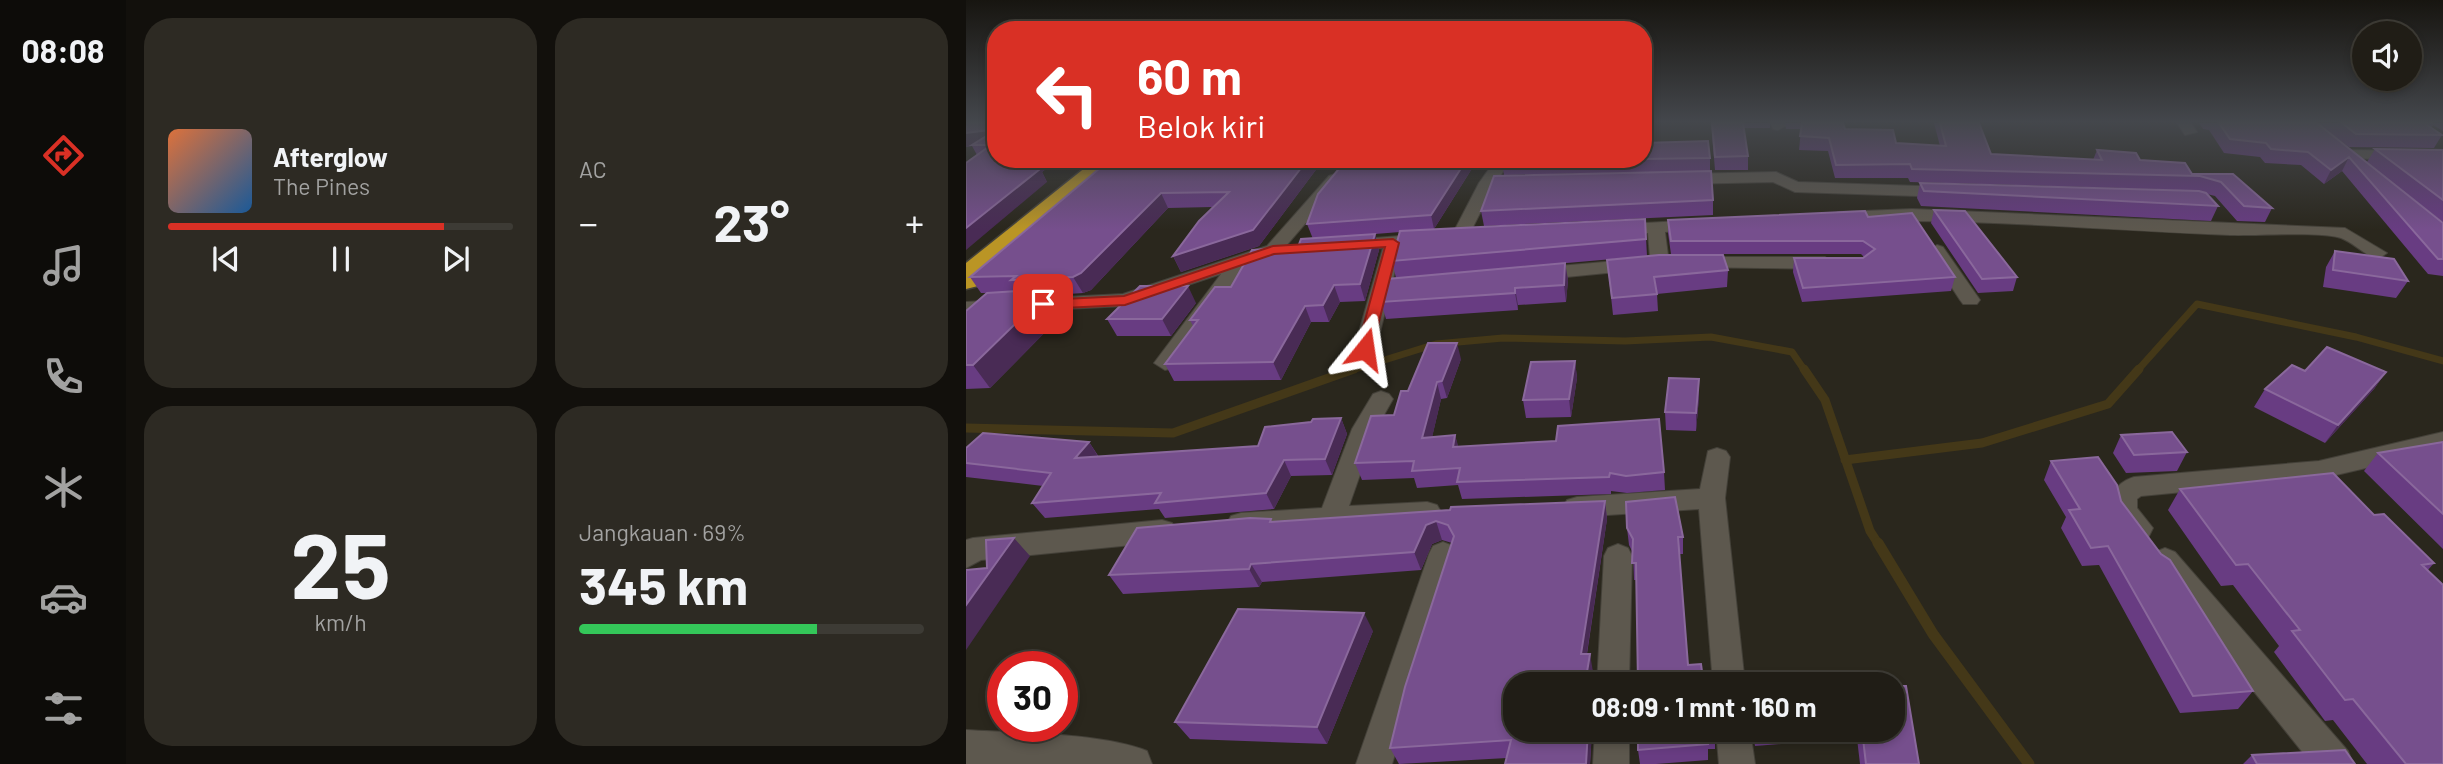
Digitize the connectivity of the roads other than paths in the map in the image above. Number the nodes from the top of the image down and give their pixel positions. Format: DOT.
graph roads {
  1 [pos="2351,159"];
  2 [pos="1076,168"];
  3 [pos="1101,168"];
  4 [pos="1498,168"];
  5 [pos="1343,171"];
  6 [pos="2368,172"];
  7 [pos="1664,179"];
  8 [pos="1513,182"];
  9 [pos="1487,183"];
  10 [pos="1901,191"];
  11 [pos="1970,193"];
  12 [pos="2215,211"];
  13 [pos="1912,214"];
  14 [pos="1818,219"];
  15 [pos="1724,223"];
  16 [pos="1656,227"];
  17 [pos="1601,229"];
  18 [pos="2232,230"];
  19 [pos="1393,243"];
  20 [pos="1326,247"];
  21 [pos="1300,248"];
  22 [pos="1273,250"];
  23 [pos="2378,253"];
  24 [pos="966,254"];
  25 [pos="1239,263"];
  26 [pos="1660,263"];
  27 [pos="1847,263"];
  28 [pos="1510,276"];
  29 [pos="966,279"];
  30 [pos="1407,286"];
  31 [pos="1381,288"];
  32 [pos="1970,300"];
  33 [pos="966,308"];
  34 [pos="1365,349"];
  35 [pos="1165,363"];
  36 [pos="1381,399"];
  37 [pos="2443,441"];
  38 [pos="1717,457"];
  39 [pos="1712,498"];
  40 [pos="1548,508"];
  41 [pos="1456,511"];
  42 [pos="1332,517"];
  43 [pos="1443,554"];
  44 [pos="966,556"];
  45 [pos="1618,556"];
  46 [pos="1614,672"];
  47 [pos="1728,672"];
  48 [pos="1612,742"];
  49 [pos="1734,742"];
  50 [pos="966,747"];
  51 [pos="1050,758"];
  52 [pos="1134,764"];
  53 [pos="1374,764"];
  54 [pos="1611,764"];
  55 [pos="1737,764"];
  56 [pos="2335,764"];
  1 -- 6 [label="street"];
  2 -- 24 [label="highway"];
  3 -- 29 [label="highway"];
  4 -- 9 [label="street"];
  5 -- 22 [label="street"];
  7 -- 10 [label="street"];
  8 -- 9 [label="street"];
  9 -- 19 [label="street"];
  10 -- 11 [label="street"];
  10 -- 13 [label="street"];
  12 -- 18 [label="street"];
  13 -- 14 [label="street"];
  13 -- 18 [label="street"];
  13 -- 32 [label="street"];
  15 -- 16 [label="street"];
  16 -- 17 [label="street"];
  16 -- 26 [label="street"];
  18 -- 23 [label="street"];
  19 -- 20 [label="street"];
  19 -- 31 [label="street"];
  21 -- 22 [label="street"];
  22 -- 25 [label="street"];
  25 -- 33 [label="street"];
  25 -- 35 [label="street"];
  26 -- 27 [label="street"];
  26 -- 28 [label="street"];
  30 -- 31 [label="street"];
  31 -- 34 [label="street"];
  36 -- 42 [label="street"];
  37 -- 56 [label="street"];
  38 -- 39 [label="street"];
  39 -- 40 [label="street"];
  39 -- 47 [label="street"];
  41 -- 42 [label="street"];
  42 -- 44 [label="street"];
  43 -- 53 [label="street"];
  45 -- 46 [label="street"];
  48 -- 54 [label="street"];
  49 -- 55 [label="street"];
  50 -- 51 [label="street"];
  51 -- 52 [label="street"];
}
